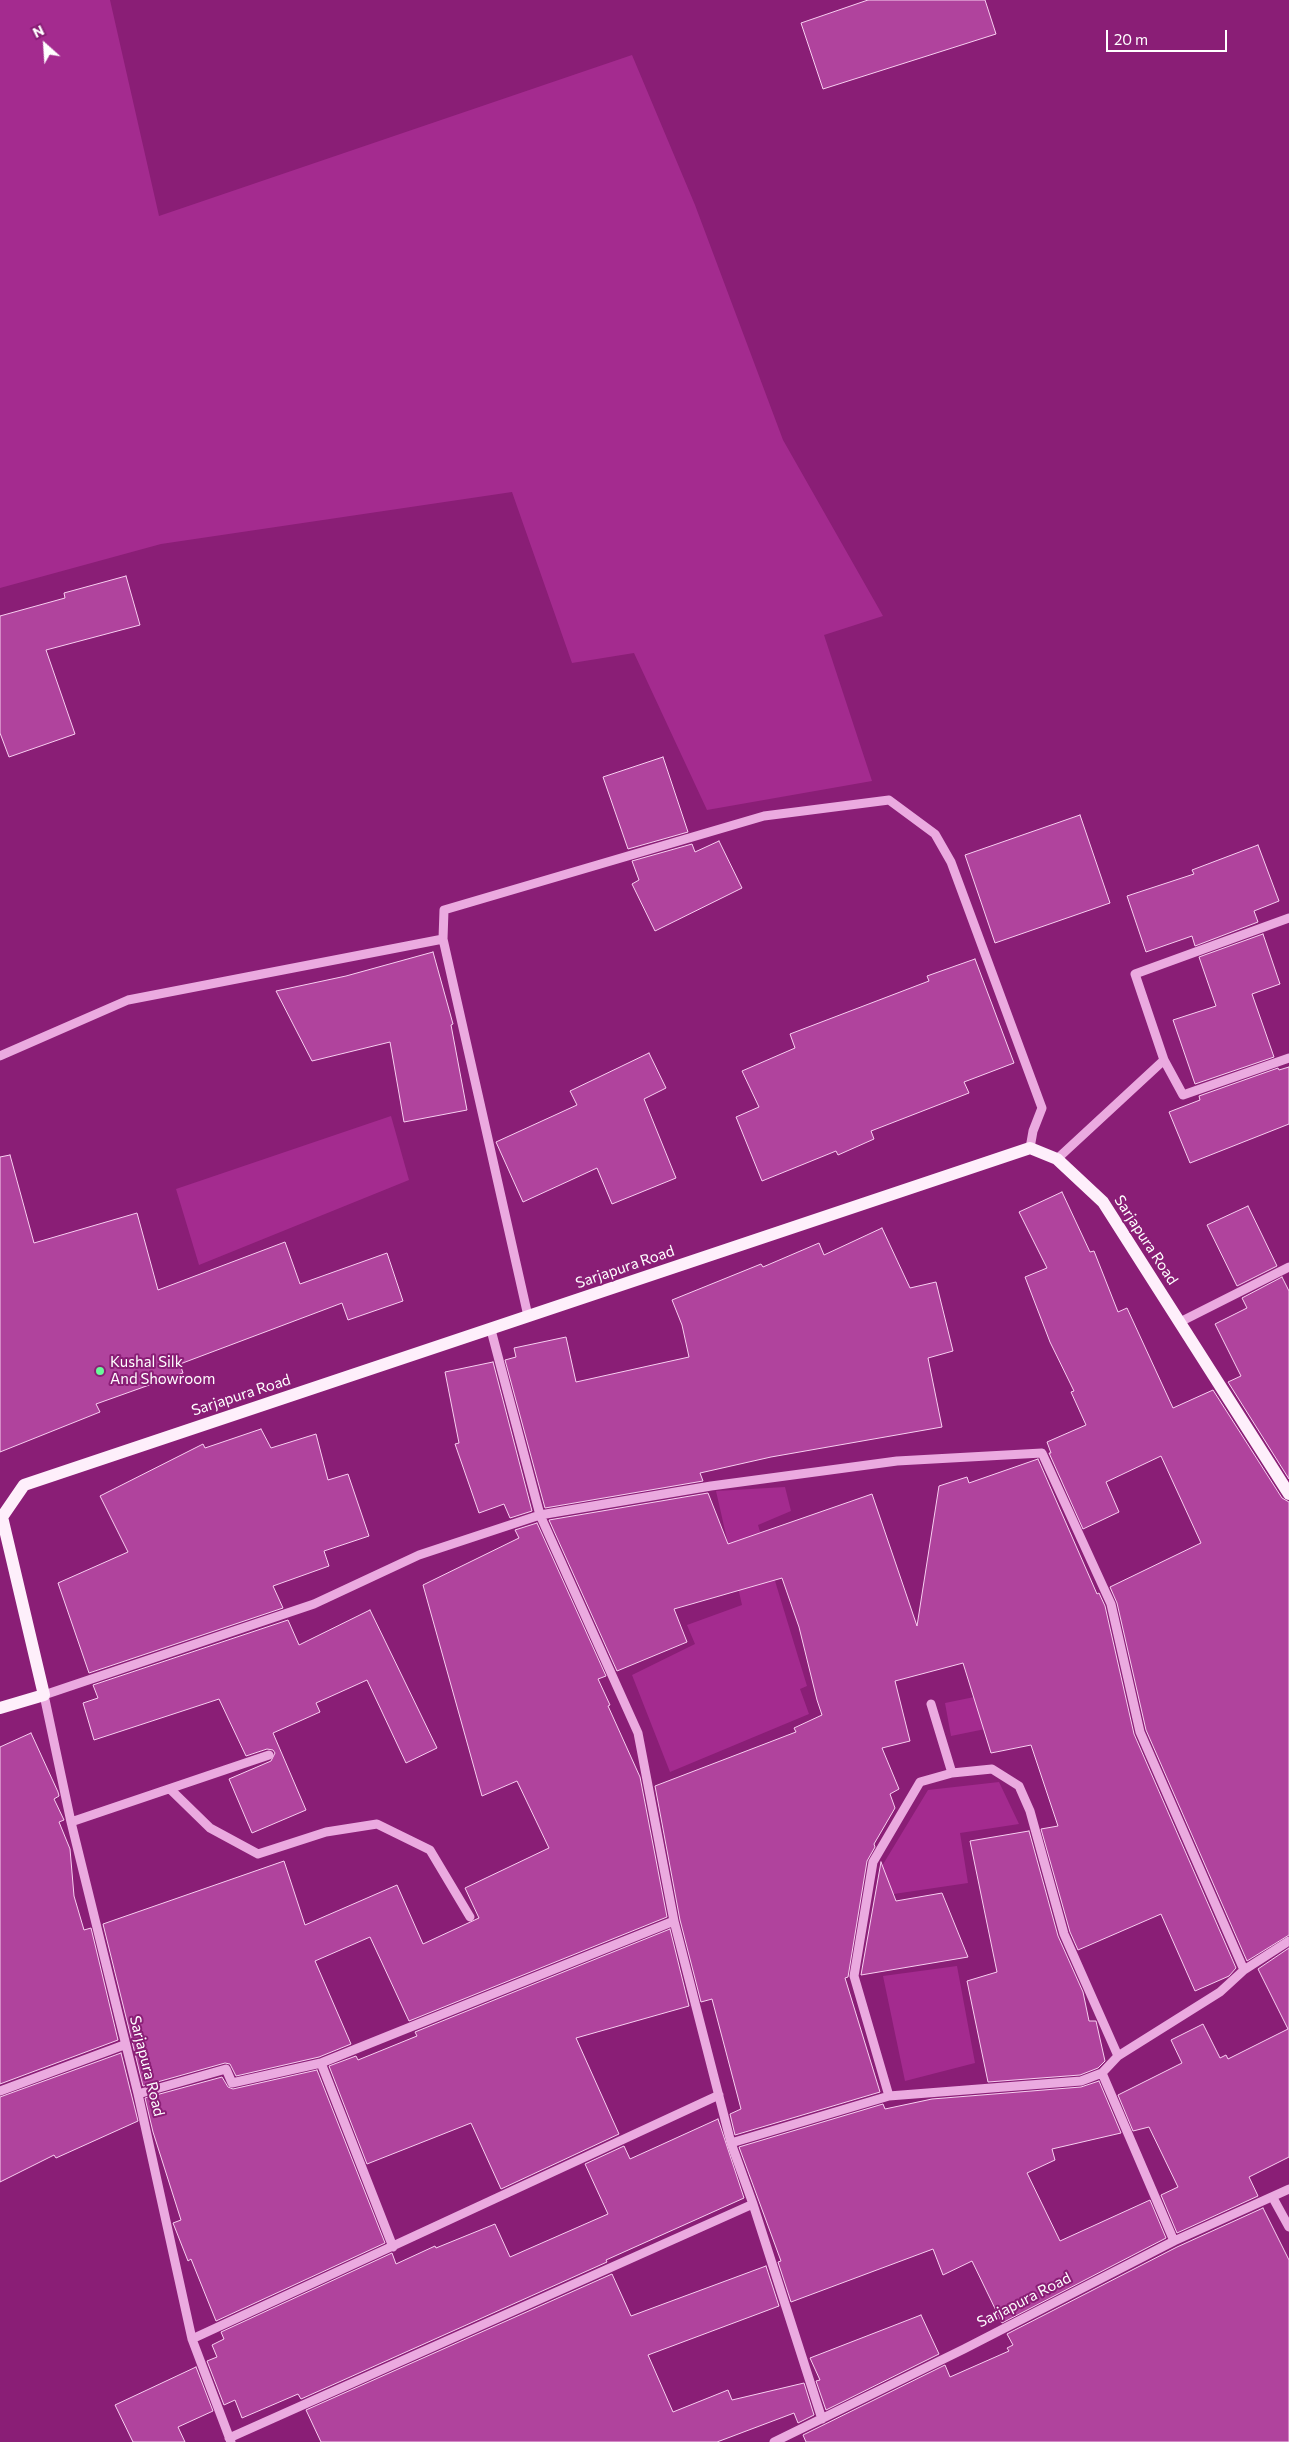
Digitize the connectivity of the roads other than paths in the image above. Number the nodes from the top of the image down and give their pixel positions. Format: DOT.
graph roads {
  1 [pos="1289,918"];
  2 [pos="443,939"];
  3 [pos="0,1056"];
  4 [pos="1289,1058"];
  5 [pos="1164,1060"];
  6 [pos="1030,1148"];
  7 [pos="1057,1159"];
  8 [pos="1289,1267"];
  9 [pos="528,1316"];
  10 [pos="1180,1322"];
  11 [pos="491,1330"];
  12 [pos="1289,1494"];
  13 [pos="540,1515"];
  14 [pos="1,1516"];
  15 [pos="44,1695"];
  16 [pos="931,1704"];
  17 [pos="0,1708"];
  18 [pos="269,1755"];
  19 [pos="952,1773"];
  20 [pos="170,1788"];
  21 [pos="71,1822"];
  22 [pos="470,1917"];
  23 [pos="674,1921"];
  24 [pos="1289,1941"];
  25 [pos="1244,1970"];
  26 [pos="124,2045"];
  27 [pos="1118,2056"];
  28 [pos="321,2063"];
  29 [pos="1102,2072"];
  30 [pos="0,2091"];
  31 [pos="138,2094"];
  32 [pos="719,2095"];
  33 [pos="889,2096"];
  34 [pos="731,2143"];
  35 [pos="1289,2189"];
  36 [pos="1273,2198"];
  37 [pos="753,2204"];
  38 [pos="1289,2227"];
  39 [pos="1174,2241"];
  40 [pos="393,2247"];
  41 [pos="192,2339"];
  42 [pos="822,2419"];
  43 [pos="230,2440"];
  44 [pos="788,2440"];
  45 [pos="774,2442"];
  1 -- 5 [label="street"];
  2 -- 3 [label="street"];
  2 -- 6 [label="street"];
  2 -- 9 [label="street"];
  4 -- 5 [label="street"];
  5 -- 7 [label="street"];
  6 -- 7 [label="main road, Sarjapura Road"];
  6 -- 9 [label="main road, Sarjapura Road"];
  7 -- 10 [label="main road, Sarjapura Road"];
  8 -- 10 [label="street"];
  9 -- 11 [label="main road, Sarjapura Road"];
  10 -- 12 [label="main road, Sarjapura Road"];
  11 -- 13 [label="street"];
  11 -- 14 [label="main road, Sarjapura Road"];
  13 -- 15 [label="street"];
  13 -- 23 [label="street"];
  13 -- 25 [label="street"];
  14 -- 15 [label="main road, Sarjapura Road"];
  15 -- 17 [label="main road"];
  15 -- 21 [label="street, Sarjapura Road"];
  16 -- 19 [label="street"];
  18 -- 20 [label="street"];
  19 -- 27 [label="street"];
  19 -- 33 [label="street"];
  20 -- 21 [label="street"];
  20 -- 22 [label="street"];
  21 -- 26 [label="street, Sarjapura Road"];
  23 -- 28 [label="street"];
  23 -- 32 [label="street"];
  24 -- 25 [label="street"];
  25 -- 27 [label="street"];
  26 -- 30 [label="street"];
  26 -- 31 [label="street, Sarjapura Road"];
  27 -- 29 [label="street"];
  28 -- 31 [label="street"];
  28 -- 40 [label="street"];
  29 -- 33 [label="street"];
  29 -- 39 [label="street"];
  31 -- 41 [label="street, Sarjapura Road"];
  32 -- 34 [label="street"];
  32 -- 40 [label="street"];
  33 -- 34 [label="street"];
  34 -- 37 [label="street"];
  35 -- 36 [label="street, Sarjapura Road"];
  36 -- 38 [label="street"];
  36 -- 39 [label="street, Sarjapura Road"];
  37 -- 42 [label="street"];
  37 -- 43 [label="street"];
  39 -- 42 [label="street, Sarjapura Road"];
  40 -- 41 [label="street"];
  41 -- 43 [label="street, Sarjapura Road"];
  42 -- 44 [label="street, Sarjapura Road"];
  44 -- 45 [label="street, Sarjapura Road"];
}
